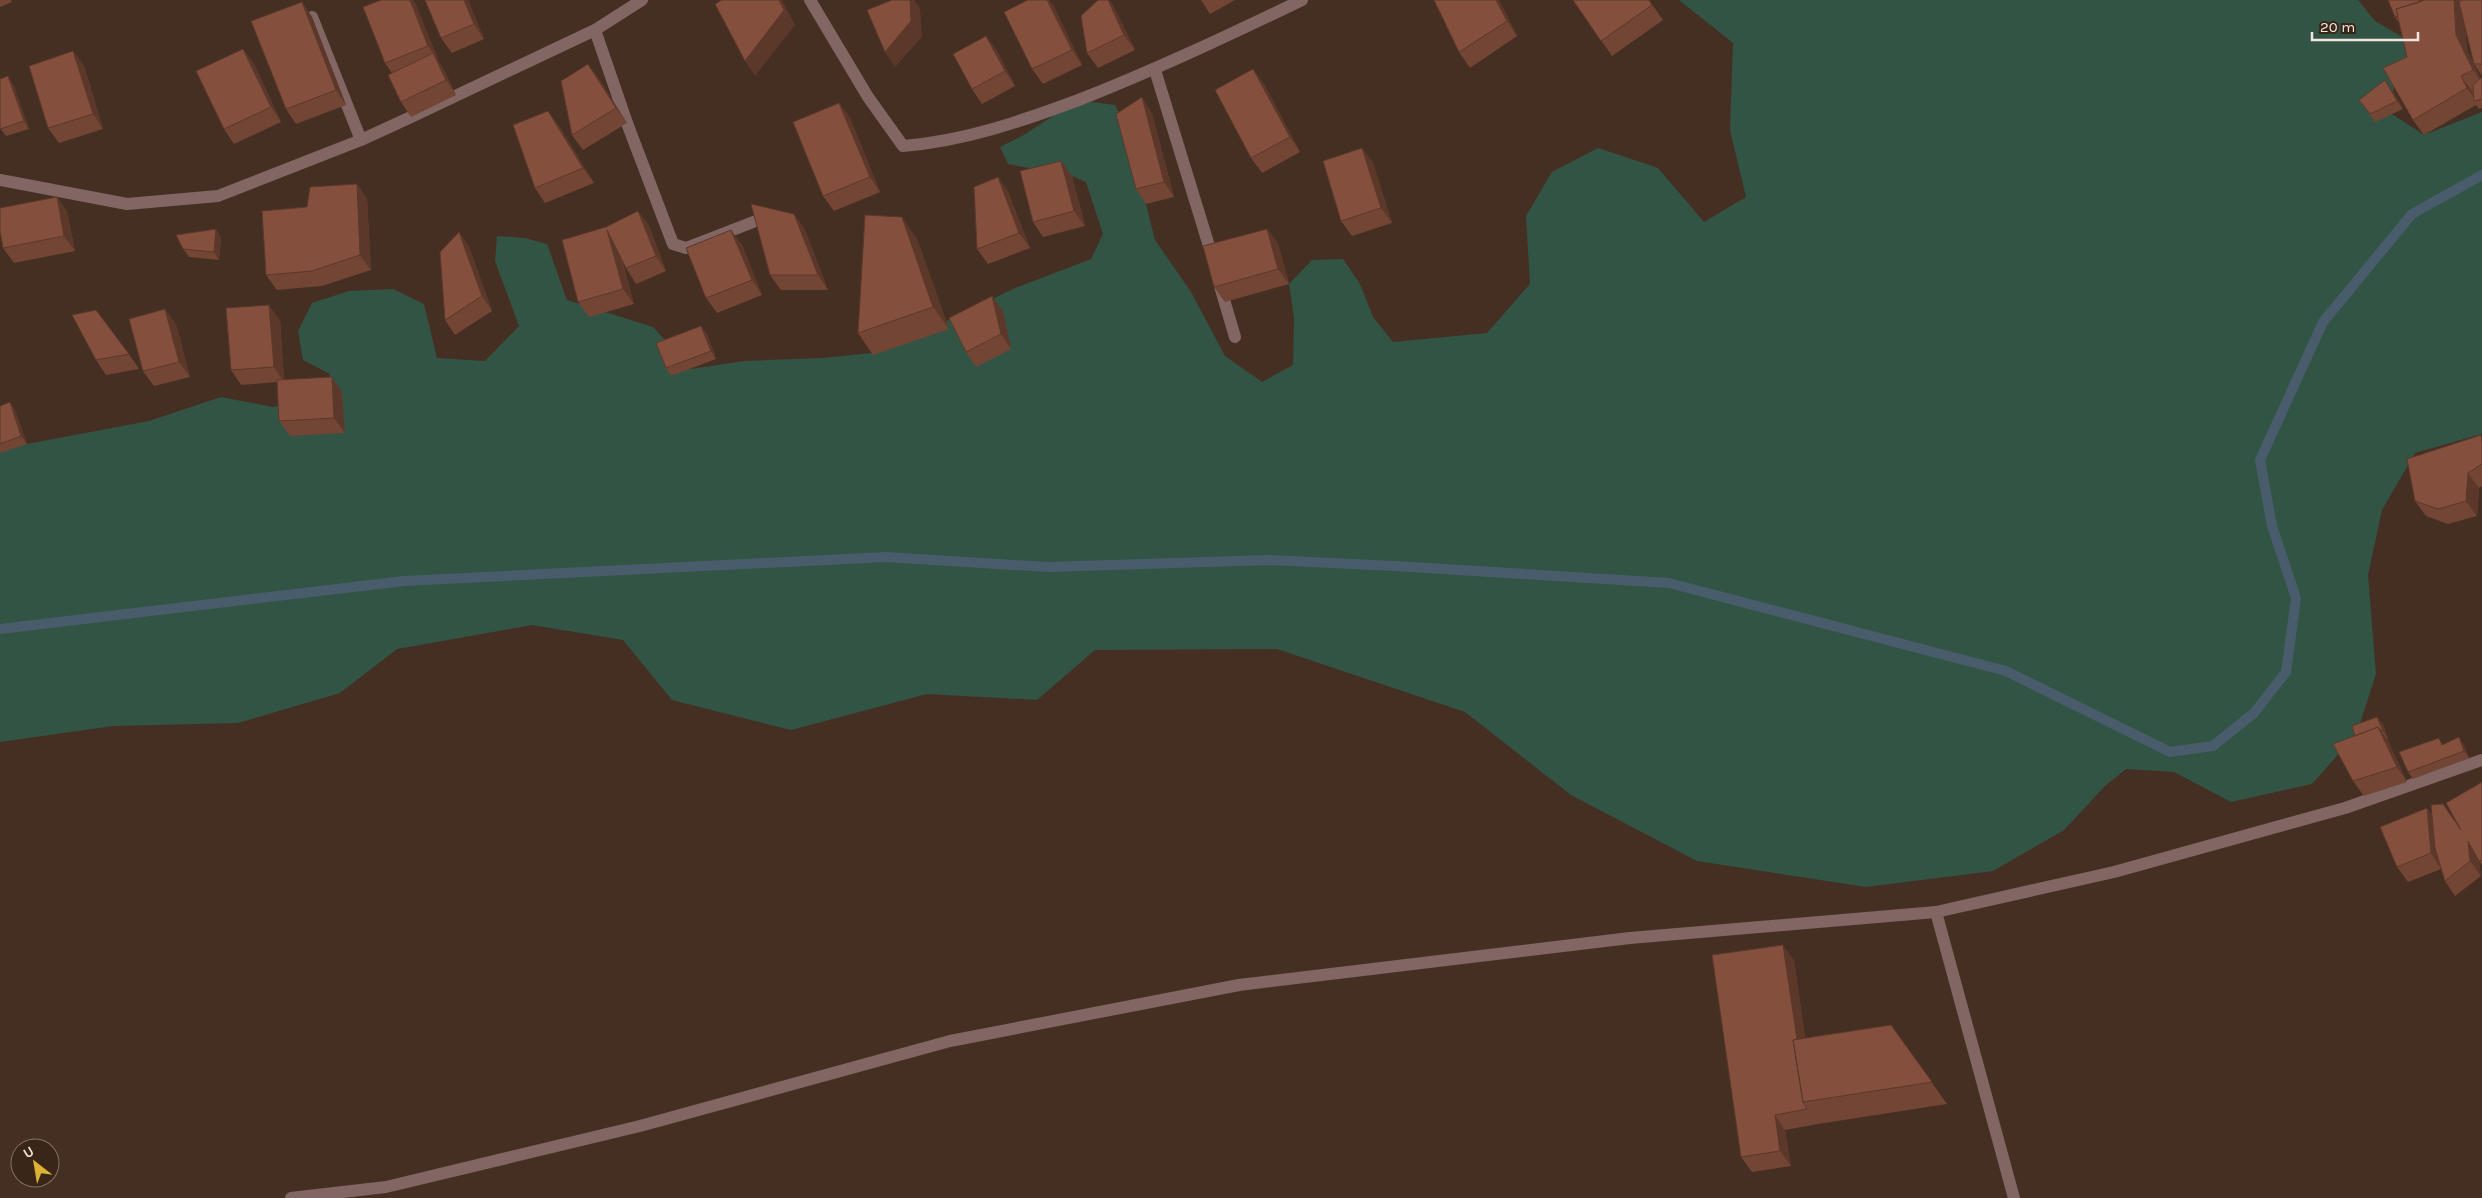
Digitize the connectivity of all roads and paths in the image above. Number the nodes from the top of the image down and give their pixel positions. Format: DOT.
graph roads {
  1 [pos="642,0"];
  2 [pos="810,0"];
  3 [pos="1302,0"];
  4 [pos="312,16"];
  5 [pos="595,30"];
  6 [pos="1155,70"];
  7 [pos="361,140"];
  8 [pos="0,180"];
  9 [pos="761,219"];
  10 [pos="1235,337"];
  11 [pos="2482,760"];
  12 [pos="1936,912"];
  13 [pos="291,1198"];
  14 [pos="2014,1198"];
  1 -- 5 [label="street"];
  2 -- 6 [label="street"];
  3 -- 6 [label="street"];
  4 -- 7 [label="street"];
  5 -- 7 [label="street"];
  5 -- 9 [label="street"];
  6 -- 10 [label="street"];
  7 -- 8 [label="street"];
  11 -- 12 [label="street"];
  12 -- 13 [label="street"];
  12 -- 14 [label="street"];
}
